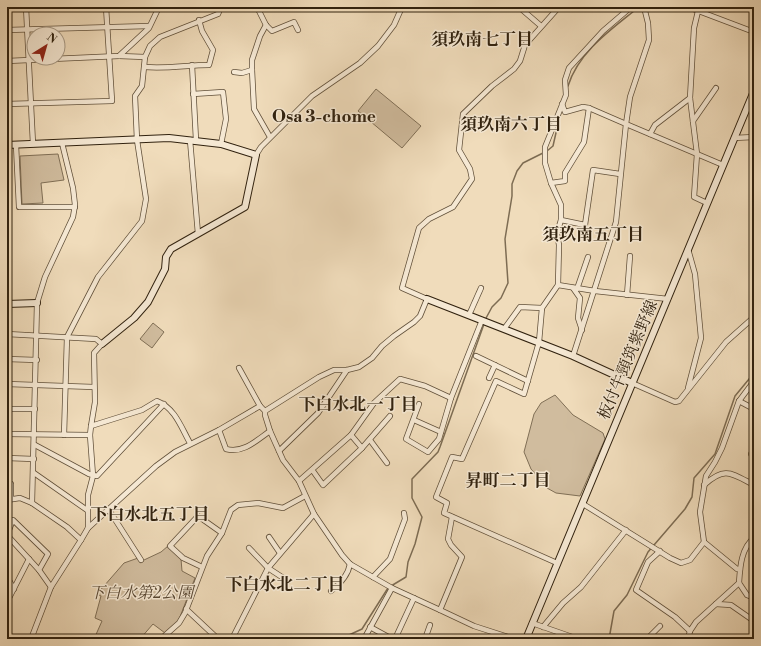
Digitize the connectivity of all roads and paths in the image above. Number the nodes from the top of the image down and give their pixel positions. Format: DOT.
graph roads {
  1 [pos="26,7"];
  2 [pos="106,7"];
  3 [pos="159,7"];
  4 [pos="221,7"];
  5 [pos="257,7"];
  6 [pos="396,7"];
  7 [pos="519,7"];
  8 [pos="559,7"];
  9 [pos="630,7"];
  10 [pos="644,7"];
  11 [pos="688,7"];
  12 [pos="402,8"];
  13 [pos="698,9"];
  14 [pos="199,20"];
  15 [pos="266,25"];
  16 [pos="27,26"];
  17 [pos="149,26"];
  18 [pos="542,26"];
  19 [pos="107,27"];
  20 [pos="66,28"];
  21 [pos="26,29"];
  22 [pos="7,30"];
  23 [pos="298,30"];
  24 [pos="754,32"];
  25 [pos="119,56"];
  26 [pos="145,57"];
  27 [pos="110,58"];
  28 [pos="66,59"];
  29 [pos="26,60"];
  30 [pos="7,61"];
  31 [pos="192,65"];
  32 [pos="29,66"];
  33 [pos="145,67"];
  34 [pos="252,70"];
  35 [pos="234,72"];
  36 [pos="716,88"];
  37 [pos="754,91"];
  38 [pos="193,94"];
  39 [pos="690,98"];
  40 [pos="7,104"];
  41 [pos="31,104"];
  42 [pos="562,104"];
  43 [pos="589,108"];
  44 [pos="693,121"];
  45 [pos="626,124"];
  46 [pos="650,134"];
  47 [pos="270,137"];
  48 [pos="754,137"];
  49 [pos="734,138"];
  50 [pos="137,140"];
  51 [pos="193,140"];
  52 [pos="62,143"];
  53 [pos="33,144"];
  54 [pos="221,144"];
  55 [pos="7,145"];
  56 [pos="16,145"];
  57 [pos="697,154"];
  58 [pos="256,155"];
  59 [pos="723,165"];
  60 [pos="620,174"];
  61 [pos="551,183"];
  62 [pos="707,203"];
  63 [pos="75,207"];
  64 [pos="561,220"];
  65 [pos="198,234"];
  66 [pos="688,249"];
  67 [pos="630,256"];
  68 [pos="588,257"];
  69 [pos="558,285"];
  70 [pos="481,288"];
  71 [pos="575,289"];
  72 [pos="595,292"];
  73 [pos="627,295"];
  74 [pos="427,299"];
  75 [pos="668,299"];
  76 [pos="37,303"];
  77 [pos="7,304"];
  78 [pos="542,308"];
  79 [pos="469,315"];
  80 [pos="754,317"];
  81 [pos="482,320"];
  82 [pos="504,329"];
  83 [pos="582,330"];
  84 [pos="7,334"];
  85 [pos="38,336"];
  86 [pos="67,337"];
  87 [pos="539,342"];
  88 [pos="102,344"];
  89 [pos="476,356"];
  90 [pos="573,356"];
  91 [pos="7,359"];
  92 [pos="36,360"];
  93 [pos="495,365"];
  94 [pos="240,368"];
  95 [pos="347,370"];
  96 [pos="489,378"];
  97 [pos="528,381"];
  98 [pos="754,381"];
  99 [pos="632,383"];
  100 [pos="7,384"];
  101 [pos="35,384"];
  102 [pos="65,386"];
  103 [pos="94,387"];
  104 [pos="688,390"];
  105 [pos="451,398"];
  106 [pos="739,401"];
  107 [pos="164,404"];
  108 [pos="419,404"];
  109 [pos="260,406"];
  110 [pos="7,409"];
  111 [pos="35,409"];
  112 [pos="754,409"];
  113 [pos="265,411"];
  114 [pos="390,416"];
  115 [pos="414,420"];
  116 [pos="91,426"];
  117 [pos="219,430"];
  118 [pos="270,431"];
  119 [pos="441,432"];
  120 [pos="7,434"];
  121 [pos="35,435"];
  122 [pos="64,435"];
  123 [pos="90,435"];
  124 [pos="351,435"];
  125 [pos="370,440"];
  126 [pos="190,443"];
  127 [pos="34,445"];
  128 [pos="362,448"];
  129 [pos="754,449"];
  130 [pos="279,451"];
  131 [pos="7,458"];
  132 [pos="34,459"];
  133 [pos="754,459"];
  134 [pos="386,462"];
  135 [pos="313,471"];
  136 [pos="34,473"];
  137 [pos="93,476"];
  138 [pos="299,482"];
  139 [pos="7,484"];
  140 [pos="754,485"];
  141 [pos="704,486"];
  142 [pos="305,496"];
  143 [pos="9,500"];
  144 [pos="32,503"];
  145 [pos="583,504"];
  146 [pos="87,510"];
  147 [pos="109,510"];
  148 [pos="404,513"];
  149 [pos="314,514"];
  150 [pos="452,517"];
  151 [pos="88,528"];
  152 [pos="626,530"];
  153 [pos="222,533"];
  154 [pos="7,535"];
  155 [pos="269,537"];
  156 [pos="754,538"];
  157 [pos="81,540"];
  158 [pos="704,542"];
  159 [pos="249,548"];
  160 [pos="659,550"];
  161 [pos="280,553"];
  162 [pos="29,559"];
  163 [pos="141,560"];
  164 [pos="557,563"];
  165 [pos="350,564"];
  166 [pos="202,567"];
  167 [pos="268,568"];
  168 [pos="740,569"];
  169 [pos="39,570"];
  170 [pos="7,577"];
  171 [pos="373,577"];
  172 [pos="288,581"];
  173 [pos="739,583"];
  174 [pos="51,587"];
  175 [pos="392,588"];
  176 [pos="14,589"];
  177 [pos="331,591"];
  178 [pos="414,598"];
  179 [pos="754,598"];
  180 [pos="7,602"];
  181 [pos="716,604"];
  182 [pos="186,608"];
  183 [pos="440,610"];
  184 [pos="754,621"];
  185 [pos="532,623"];
  186 [pos="430,625"];
  187 [pos="660,626"];
  188 [pos="370,627"];
  189 [pos="543,627"];
  190 [pos="690,631"];
  191 [pos="232,638"];
  192 [pos="31,639"];
  193 [pos="161,639"];
  194 [pos="218,639"];
  195 [pos="238,639"];
  196 [pos="364,639"];
  197 [pos="393,639"];
  198 [pos="425,639"];
  199 [pos="514,639"];
  200 [pos="526,639"];
  201 [pos="578,639"];
  202 [pos="647,639"];
  203 [pos="688,639"];
  1 -- 16 [label="street"];
  2 -- 19 [label="street"];
  3 -- 17 [label="street"];
  4 -- 14 [label="street"];
  5 -- 15 [label="street"];
  6 -- 12 [label="street"];
  7 -- 18 [label="street"];
  8 -- 18 [label="street"];
  9 -- 42 [label="street"];
  10 -- 45 [label="street"];
  11 -- 13 [label="street"];
  12 -- 47 [label="street"];
  13 -- 24 [label="street"];
  13 -- 39 [label="street"];
  14 -- 26 [label="street"];
  14 -- 31 [label="street"];
  15 -- 23 [label="street"];
  15 -- 34 [label="street"];
  17 -- 19 [label="street"];
  17 -- 25 [label="street"];
  18 -- 74 [label="street"];
  19 -- 20 [label="street"];
  19 -- 27 [label="street"];
  21 -- 22 [label="street"];
  25 -- 26 [label="street"];
  25 -- 27 [label="street"];
  26 -- 33 [label="street"];
  27 -- 28 [label="street"];
  27 -- 41 [label="street"];
  29 -- 30 [label="street"];
  31 -- 33 [label="street"];
  31 -- 38 [label="street"];
  32 -- 41 [label="street"];
  33 -- 50 [label="street"];
  34 -- 35 [label="street"];
  34 -- 47 [label="street"];
  36 -- 44 [label="street"];
  37 -- 49 [label="street, 板付牛頸筑紫野線"];
  38 -- 51 [label="street"];
  38 -- 54 [label="street"];
  39 -- 44 [label="street"];
  39 -- 46 [label="street"];
  40 -- 41 [label="street"];
  41 -- 53 [label="street"];
  42 -- 43 [label="street"];
  42 -- 61 [label="street"];
  43 -- 45 [label="street"];
  43 -- 61 [label="street"];
  44 -- 57 [label="street"];
  45 -- 46 [label="street"];
  45 -- 60 [label="street"];
  46 -- 57 [label="street"];
  47 -- 58 [label="street"];
  48 -- 49 [label="street"];
  49 -- 59 [label="street, 板付牛頸筑紫野線"];
  50 -- 51 [label="street"];
  50 -- 52 [label="street"];
  50 -- 86 [label="street"];
  51 -- 54 [label="street"];
  51 -- 65 [label="street"];
  52 -- 53 [label="street"];
  52 -- 63 [label="street"];
  53 -- 56 [label="street"];
  54 -- 58 [label="street"];
  55 -- 56 [label="street"];
  56 -- 63 [label="street"];
  57 -- 59 [label="street"];
  57 -- 62 [label="street"];
  58 -- 65 [label="street"];
  59 -- 62 [label="street, 板付牛頸筑紫野線"];
  60 -- 64 [label="street"];
  60 -- 72 [label="street"];
  61 -- 64 [label="street"];
  62 -- 66 [label="street, 板付牛頸筑紫野線"];
  63 -- 76 [label="street"];
  64 -- 69 [label="street"];
  65 -- 88 [label="street"];
  66 -- 75 [label="street, 板付牛頸筑紫野線"];
  66 -- 104 [label="street"];
  67 -- 73 [label="street"];
  68 -- 71 [label="street"];
  69 -- 71 [label="street"];
  69 -- 78 [label="street"];
  70 -- 79 [label="street"];
  71 -- 72 [label="street"];
  71 -- 83 [label="street"];
  72 -- 73 [label="street"];
  72 -- 83 [label="street"];
  73 -- 75 [label="street"];
  74 -- 79 [label="street"];
  74 -- 95 [label="street"];
  75 -- 99 [label="street, 板付牛頸筑紫野線"];
  76 -- 77 [label="street"];
  76 -- 85 [label="street"];
  78 -- 82 [label="street"];
  78 -- 87 [label="street"];
  79 -- 81 [label="street"];
  80 -- 104 [label="street"];
  81 -- 82 [label="street"];
  81 -- 105 [label="street"];
  82 -- 87 [label="street"];
  83 -- 90 [label="street"];
  84 -- 85 [label="street"];
  85 -- 86 [label="street"];
  85 -- 92 [label="street"];
  86 -- 88 [label="street"];
  86 -- 102 [label="street"];
  87 -- 90 [label="street"];
  87 -- 97 [label="street"];
  88 -- 103 [label="street"];
  89 -- 93 [label="street"];
  90 -- 99 [label="street"];
  91 -- 92 [label="street"];
  92 -- 101 [label="street"];
  93 -- 96 [label="street"];
  93 -- 97 [label="street"];
  94 -- 109 [label="street"];
  95 -- 113 [label="street"];
  95 -- 130 [label="street"];
  97 -- 150 [label="street"];
  98 -- 106 [label="street"];
  99 -- 104 [label="street"];
  99 -- 145 [label="street, 板付牛頸筑紫野線"];
  100 -- 101 [label="street"];
  101 -- 102 [label="street"];
  101 -- 111 [label="street"];
  102 -- 103 [label="street"];
  102 -- 122 [label="street"];
  103 -- 116 [label="street"];
  105 -- 119 [label="street"];
  105 -- 124 [label="street"];
  106 -- 112 [label="street"];
  106 -- 141 [label="street"];
  107 -- 116 [label="street"];
  107 -- 126 [label="street"];
  107 -- 137 [label="street"];
  108 -- 115 [label="street"];
  109 -- 113 [label="street"];
  109 -- 117 [label="street"];
  110 -- 111 [label="street"];
  111 -- 121 [label="street"];
  113 -- 118 [label="street"];
  114 -- 125 [label="street"];
  115 -- 119 [label="street"];
  115 -- 119 [label="street"];
  116 -- 123 [label="street"];
  117 -- 118 [label="street"];
  117 -- 126 [label="street"];
  118 -- 130 [label="street"];
  120 -- 121 [label="street"];
  121 -- 122 [label="street"];
  121 -- 127 [label="street"];
  122 -- 123 [label="street"];
  123 -- 137 [label="street"];
  124 -- 128 [label="street"];
  124 -- 135 [label="street"];
  125 -- 128 [label="street"];
  125 -- 134 [label="street"];
  126 -- 147 [label="street"];
  127 -- 132 [label="street"];
  127 -- 137 [label="street"];
  128 -- 135 [label="street"];
  129 -- 133 [label="street"];
  130 -- 138 [label="street"];
  131 -- 132 [label="street"];
  132 -- 136 [label="street"];
  135 -- 138 [label="street"];
  136 -- 144 [label="street"];
  136 -- 146 [label="street"];
  137 -- 146 [label="street"];
  138 -- 142 [label="street"];
  139 -- 143 [label="street"];
  140 -- 141 [label="street"];
  141 -- 158 [label="street"];
  142 -- 149 [label="street"];
  142 -- 153 [label="street"];
  143 -- 144 [label="street"];
  144 -- 157 [label="street"];
  145 -- 152 [label="street"];
  145 -- 164 [label="street, 板付牛頸筑紫野線"];
  146 -- 151 [label="street"];
  147 -- 151 [label="street"];
  147 -- 163 [label="street"];
  148 -- 171 [label="street"];
  149 -- 161 [label="street"];
  149 -- 165 [label="street"];
  150 -- 164 [label="street"];
  150 -- 183 [label="street"];
  151 -- 157 [label="street"];
  152 -- 160 [label="street"];
  152 -- 189 [label="street"];
  153 -- 166 [label="street"];
  153 -- 166 [label="street"];
  154 -- 162 [label="street"];
  154 -- 169 [label="street"];
  155 -- 161 [label="street"];
  156 -- 168 [label="street"];
  157 -- 174 [label="street"];
  158 -- 160 [label="street"];
  158 -- 168 [label="street"];
  159 -- 167 [label="street"];
  160 -- 190 [label="street"];
  161 -- 167 [label="street"];
  162 -- 169 [label="street"];
  162 -- 176 [label="street"];
  164 -- 185 [label="street, 板付牛頸筑紫野線"];
  165 -- 171 [label="street"];
  165 -- 177 [label="street"];
  166 -- 182 [label="street"];
  167 -- 172 [label="street"];
  167 -- 191 [label="street"];
  168 -- 173 [label="street"];
  169 -- 174 [label="street"];
  170 -- 176 [label="street"];
  171 -- 175 [label="street"];
  173 -- 179 [label="street"];
  173 -- 181 [label="street"];
  174 -- 192 [label="street"];
  175 -- 178 [label="street"];
  175 -- 188 [label="street"];
  176 -- 180 [label="street"];
  178 -- 183 [label="street"];
  178 -- 197 [label="street"];
  181 -- 184 [label="street"];
  181 -- 190 [label="street"];
  182 -- 193 [label="street"];
  182 -- 194 [label="street"];
  183 -- 199 [label="street"];
  185 -- 189 [label="street"];
  185 -- 200 [label="street, 板付牛頸筑紫野線"];
  186 -- 198 [label="street"];
  187 -- 202 [label="street"];
  188 -- 196 [label="street"];
  188 -- 197 [label="street"];
  189 -- 201 [label="street"];
  190 -- 203 [label="street"];
  191 -- 195 [label="street"];
}
